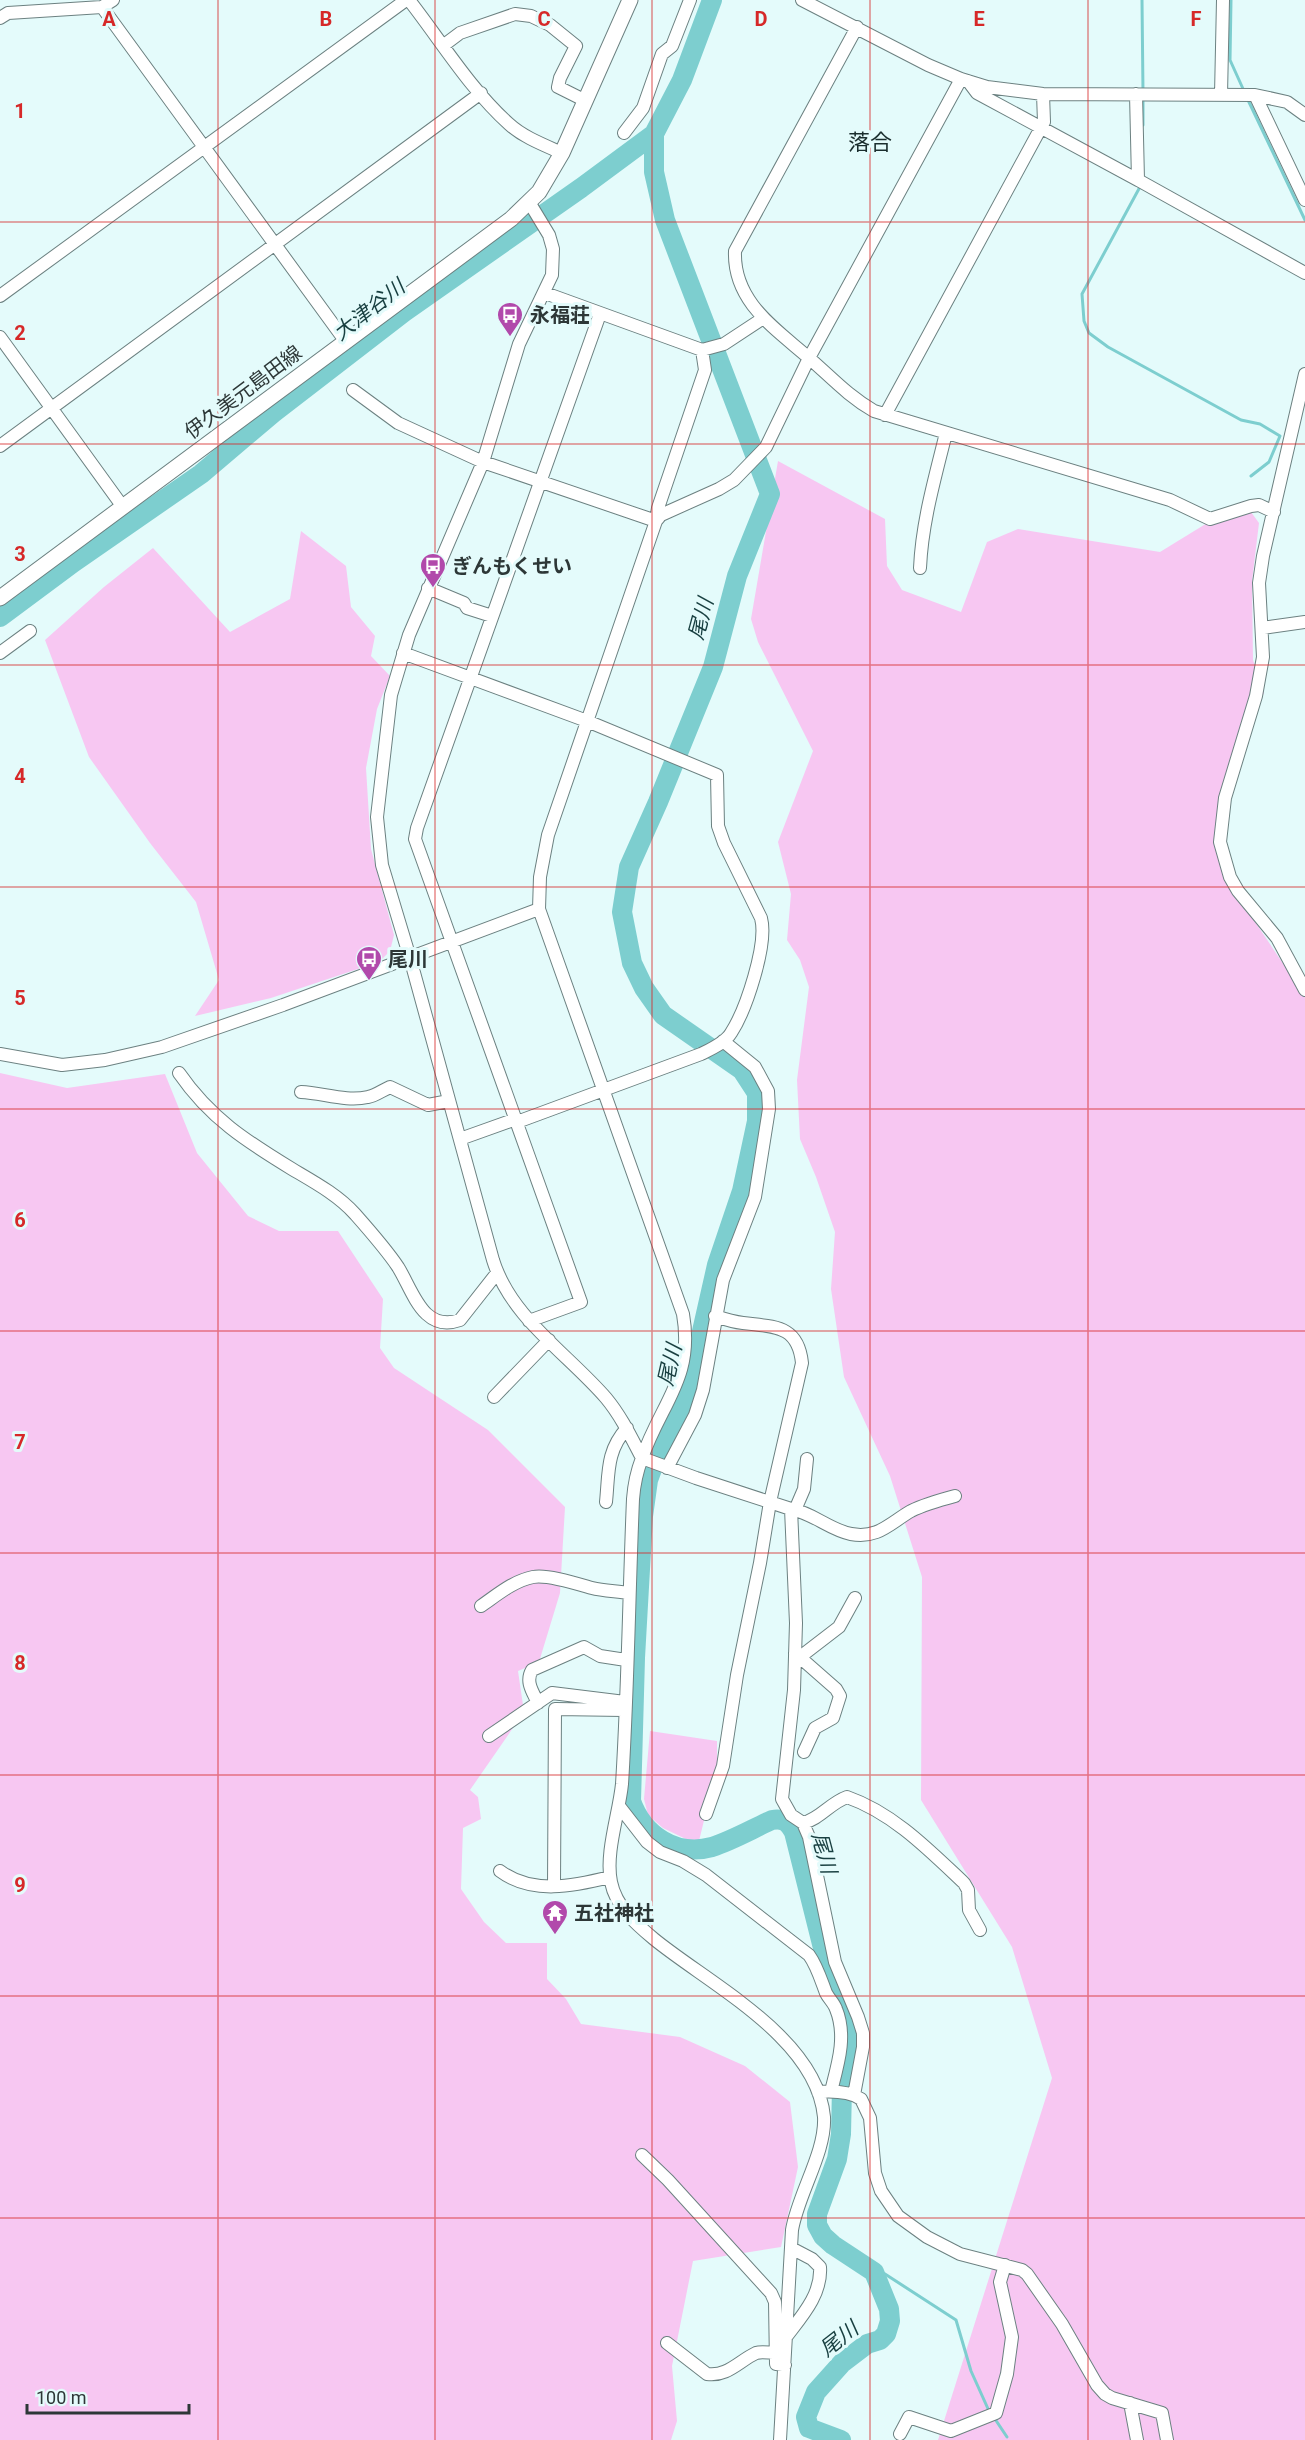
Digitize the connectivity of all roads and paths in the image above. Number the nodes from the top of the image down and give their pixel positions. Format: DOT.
graph roads {
  1 [pos="113,0"];
  2 [pos="407,0"];
  3 [pos="630,0"];
  4 [pos="690,0"];
  5 [pos="802,0"];
  6 [pos="1223,0"];
  7 [pos="102,7"];
  8 [pos="0,18"];
  9 [pos="857,27"];
  10 [pos="444,45"];
  11 [pos="965,80"];
  12 [pos="481,93"];
  13 [pos="1043,94"];
  14 [pos="1136,94"];
  15 [pos="1221,95"];
  16 [pos="1255,95"];
  17 [pos="586,101"];
  18 [pos="1305,115"];
  19 [pos="1040,128"];
  20 [pos="624,133"];
  21 [pos="204,147"];
  22 [pos="562,153"];
  23 [pos="1138,180"];
  24 [pos="1305,200"];
  25 [pos="532,206"];
  26 [pos="275,244"];
  27 [pos="1305,273"];
  28 [pos="545,293"];
  29 [pos="0,296"];
  30 [pos="600,314"];
  31 [pos="762,319"];
  32 [pos="0,338"];
  33 [pos="346,342"];
  34 [pos="706,350"];
  35 [pos="809,358"];
  36 [pos="1305,374"];
  37 [pos="352,390"];
  38 [pos="51,409"];
  39 [pos="885,415"];
  40 [pos="946,433"];
  41 [pos="0,446"];
  42 [pos="483,462"];
  43 [pos="540,481"];
  44 [pos="123,507"];
  45 [pos="1274,512"];
  46 [pos="656,521"];
  47 [pos="920,568"];
  48 [pos="428,588"];
  49 [pos="0,598"];
  50 [pos="492,616"];
  51 [pos="1305,622"];
  52 [pos="1262,628"];
  53 [pos="30,630"];
  54 [pos="0,653"];
  55 [pos="403,653"];
  56 [pos="470,678"];
  57 [pos="587,722"];
  58 [pos="539,909"];
  59 [pos="452,942"];
  60 [pos="410,958"];
  61 [pos="1305,990"];
  62 [pos="721,1043"];
  63 [pos="0,1054"];
  64 [pos="179,1073"];
  65 [pos="603,1090"];
  66 [pos="301,1092"];
  67 [pos="449,1101"];
  68 [pos="516,1121"];
  69 [pos="460,1139"];
  70 [pos="497,1274"];
  71 [pos="715,1316"];
  72 [pos="529,1321"];
  73 [pos="549,1340"];
  74 [pos="494,1397"];
  75 [pos="627,1428"];
  76 [pos="645,1459"];
  77 [pos="807,1459"];
  78 [pos="665,1467"];
  79 [pos="955,1496"];
  80 [pos="606,1502"];
  81 [pos="770,1502"];
  82 [pos="793,1509"];
  83 [pos="629,1593"];
  84 [pos="855,1598"];
  85 [pos="481,1606"];
  86 [pos="797,1655"];
  87 [pos="626,1660"];
  88 [pos="538,1703"];
  89 [pos="625,1706"];
  90 [pos="489,1736"];
  91 [pos="804,1752"];
  92 [pos="619,1806"];
  93 [pos="706,1814"];
  94 [pos="803,1823"];
  95 [pos="500,1871"];
  96 [pos="610,1877"];
  97 [pos="554,1886"];
  98 [pos="980,1930"];
  99 [pos="818,2092"];
  100 [pos="843,2093"];
  101 [pos="642,2156"];
  102 [pos="791,2248"];
  103 [pos="1005,2265"];
  104 [pos="786,2338"];
  105 [pos="667,2343"];
  106 [pos="776,2353"];
  107 [pos="784,2365"];
  108 [pos="1130,2403"];
  109 [pos="900,2434"];
  110 [pos="780,2440"];
  111 [pos="1137,2440"];
  112 [pos="1167,2440"];
  1 -- 7 [label="street"];
  2 -- 10 [label="street"];
  2 -- 21 [label="street"];
  3 -- 17 [label="main road, 伊久美元島田線"];
  4 -- 20 [label="street"];
  5 -- 9 [label="street"];
  6 -- 15 [label="street"];
  7 -- 8 [label="street"];
  7 -- 21 [label="street"];
  9 -- 11 [label="street"];
  9 -- 31 [label="street"];
  10 -- 12 [label="street"];
  10 -- 17 [label="street"];
  11 -- 13 [label="street"];
  11 -- 19 [label="street"];
  11 -- 35 [label="street"];
  12 -- 22 [label="street"];
  12 -- 26 [label="street"];
  13 -- 14 [label="street"];
  13 -- 19 [label="street"];
  14 -- 15 [label="street"];
  14 -- 23 [label="street"];
  15 -- 16 [label="street"];
  16 -- 18 [label="street"];
  16 -- 24 [label="street"];
  17 -- 22 [label="main road, 伊久美元島田線"];
  19 -- 23 [label="street"];
  19 -- 39 [label="street"];
  21 -- 26 [label="street"];
  21 -- 29 [label="street"];
  22 -- 25 [label="main road, 伊久美元島田線"];
  23 -- 27 [label="street"];
  25 -- 28 [label="street"];
  25 -- 33 [label="main road, 伊久美元島田線"];
  26 -- 33 [label="street"];
  26 -- 38 [label="street"];
  28 -- 30 [label="street"];
  28 -- 42 [label="street"];
  30 -- 34 [label="street"];
  30 -- 43 [label="street"];
  31 -- 34 [label="street"];
  31 -- 35 [label="street"];
  32 -- 38 [label="street"];
  33 -- 44 [label="main road, 伊久美元島田線"];
  34 -- 46 [label="street"];
  35 -- 39 [label="street"];
  35 -- 46 [label="street"];
  36 -- 45 [label="street"];
  37 -- 42 [label="street"];
  38 -- 41 [label="street"];
  38 -- 44 [label="street"];
  39 -- 40 [label="street"];
  40 -- 45 [label="street"];
  40 -- 47 [label="street"];
  42 -- 43 [label="street"];
  42 -- 48 [label="street"];
  43 -- 46 [label="street"];
  43 -- 50 [label="street"];
  44 -- 49 [label="main road, 伊久美元島田線"];
  45 -- 52 [label="street"];
  46 -- 57 [label="street"];
  48 -- 50 [label="street"];
  48 -- 55 [label="street"];
  50 -- 56 [label="street"];
  51 -- 52 [label="street"];
  52 -- 61 [label="street"];
  53 -- 54 [label="street"];
  55 -- 56 [label="street"];
  55 -- 60 [label="street"];
  56 -- 57 [label="street"];
  56 -- 59 [label="street"];
  57 -- 58 [label="street"];
  57 -- 62 [label="street"];
  58 -- 59 [label="street"];
  58 -- 65 [label="street"];
  59 -- 60 [label="street"];
  59 -- 68 [label="street"];
  60 -- 63 [label="street"];
  60 -- 67 [label="street"];
  62 -- 65 [label="street"];
  62 -- 71 [label="street"];
  64 -- 70 [label="street"];
  65 -- 68 [label="street"];
  65 -- 76 [label="street"];
  66 -- 67 [label="street"];
  67 -- 69 [label="street"];
  68 -- 69 [label="street"];
  68 -- 72 [label="street"];
  69 -- 70 [label="street"];
  70 -- 72 [label="street"];
  71 -- 78 [label="street"];
  71 -- 81 [label="street"];
  72 -- 73 [label="street"];
  73 -- 74 [label="street"];
  73 -- 75 [label="street"];
  75 -- 76 [label="street"];
  75 -- 80 [label="street"];
  76 -- 78 [label="street"];
  76 -- 83 [label="street"];
  77 -- 82 [label="street"];
  78 -- 81 [label="street"];
  79 -- 82 [label="street"];
  81 -- 82 [label="street"];
  81 -- 93 [label="street"];
  82 -- 86 [label="street"];
  83 -- 85 [label="street"];
  83 -- 87 [label="street"];
  84 -- 86 [label="street"];
  86 -- 91 [label="street"];
  86 -- 94 [label="street"];
  87 -- 88 [label="street"];
  87 -- 89 [label="street"];
  88 -- 89 [label="street"];
  88 -- 90 [label="street"];
  89 -- 92 [label="street"];
  89 -- 97 [label="street"];
  92 -- 96 [label="street"];
  92 -- 100 [label="street"];
  94 -- 98 [label="street"];
  94 -- 100 [label="street"];
  95 -- 97 [label="street"];
  96 -- 97 [label="street"];
  96 -- 99 [label="street"];
  99 -- 100 [label="street"];
  99 -- 102 [label="street"];
  100 -- 103 [label="street"];
  101 -- 106 [label="street"];
  102 -- 104 [label="street"];
  102 -- 104 [label="street"];
  103 -- 108 [label="street"];
  103 -- 109 [label="street"];
  104 -- 107 [label="street"];
  105 -- 106 [label="street"];
  106 -- 107 [label="street"];
  107 -- 110 [label="street"];
  108 -- 111 [label="street"];
  108 -- 112 [label="street"];
}
